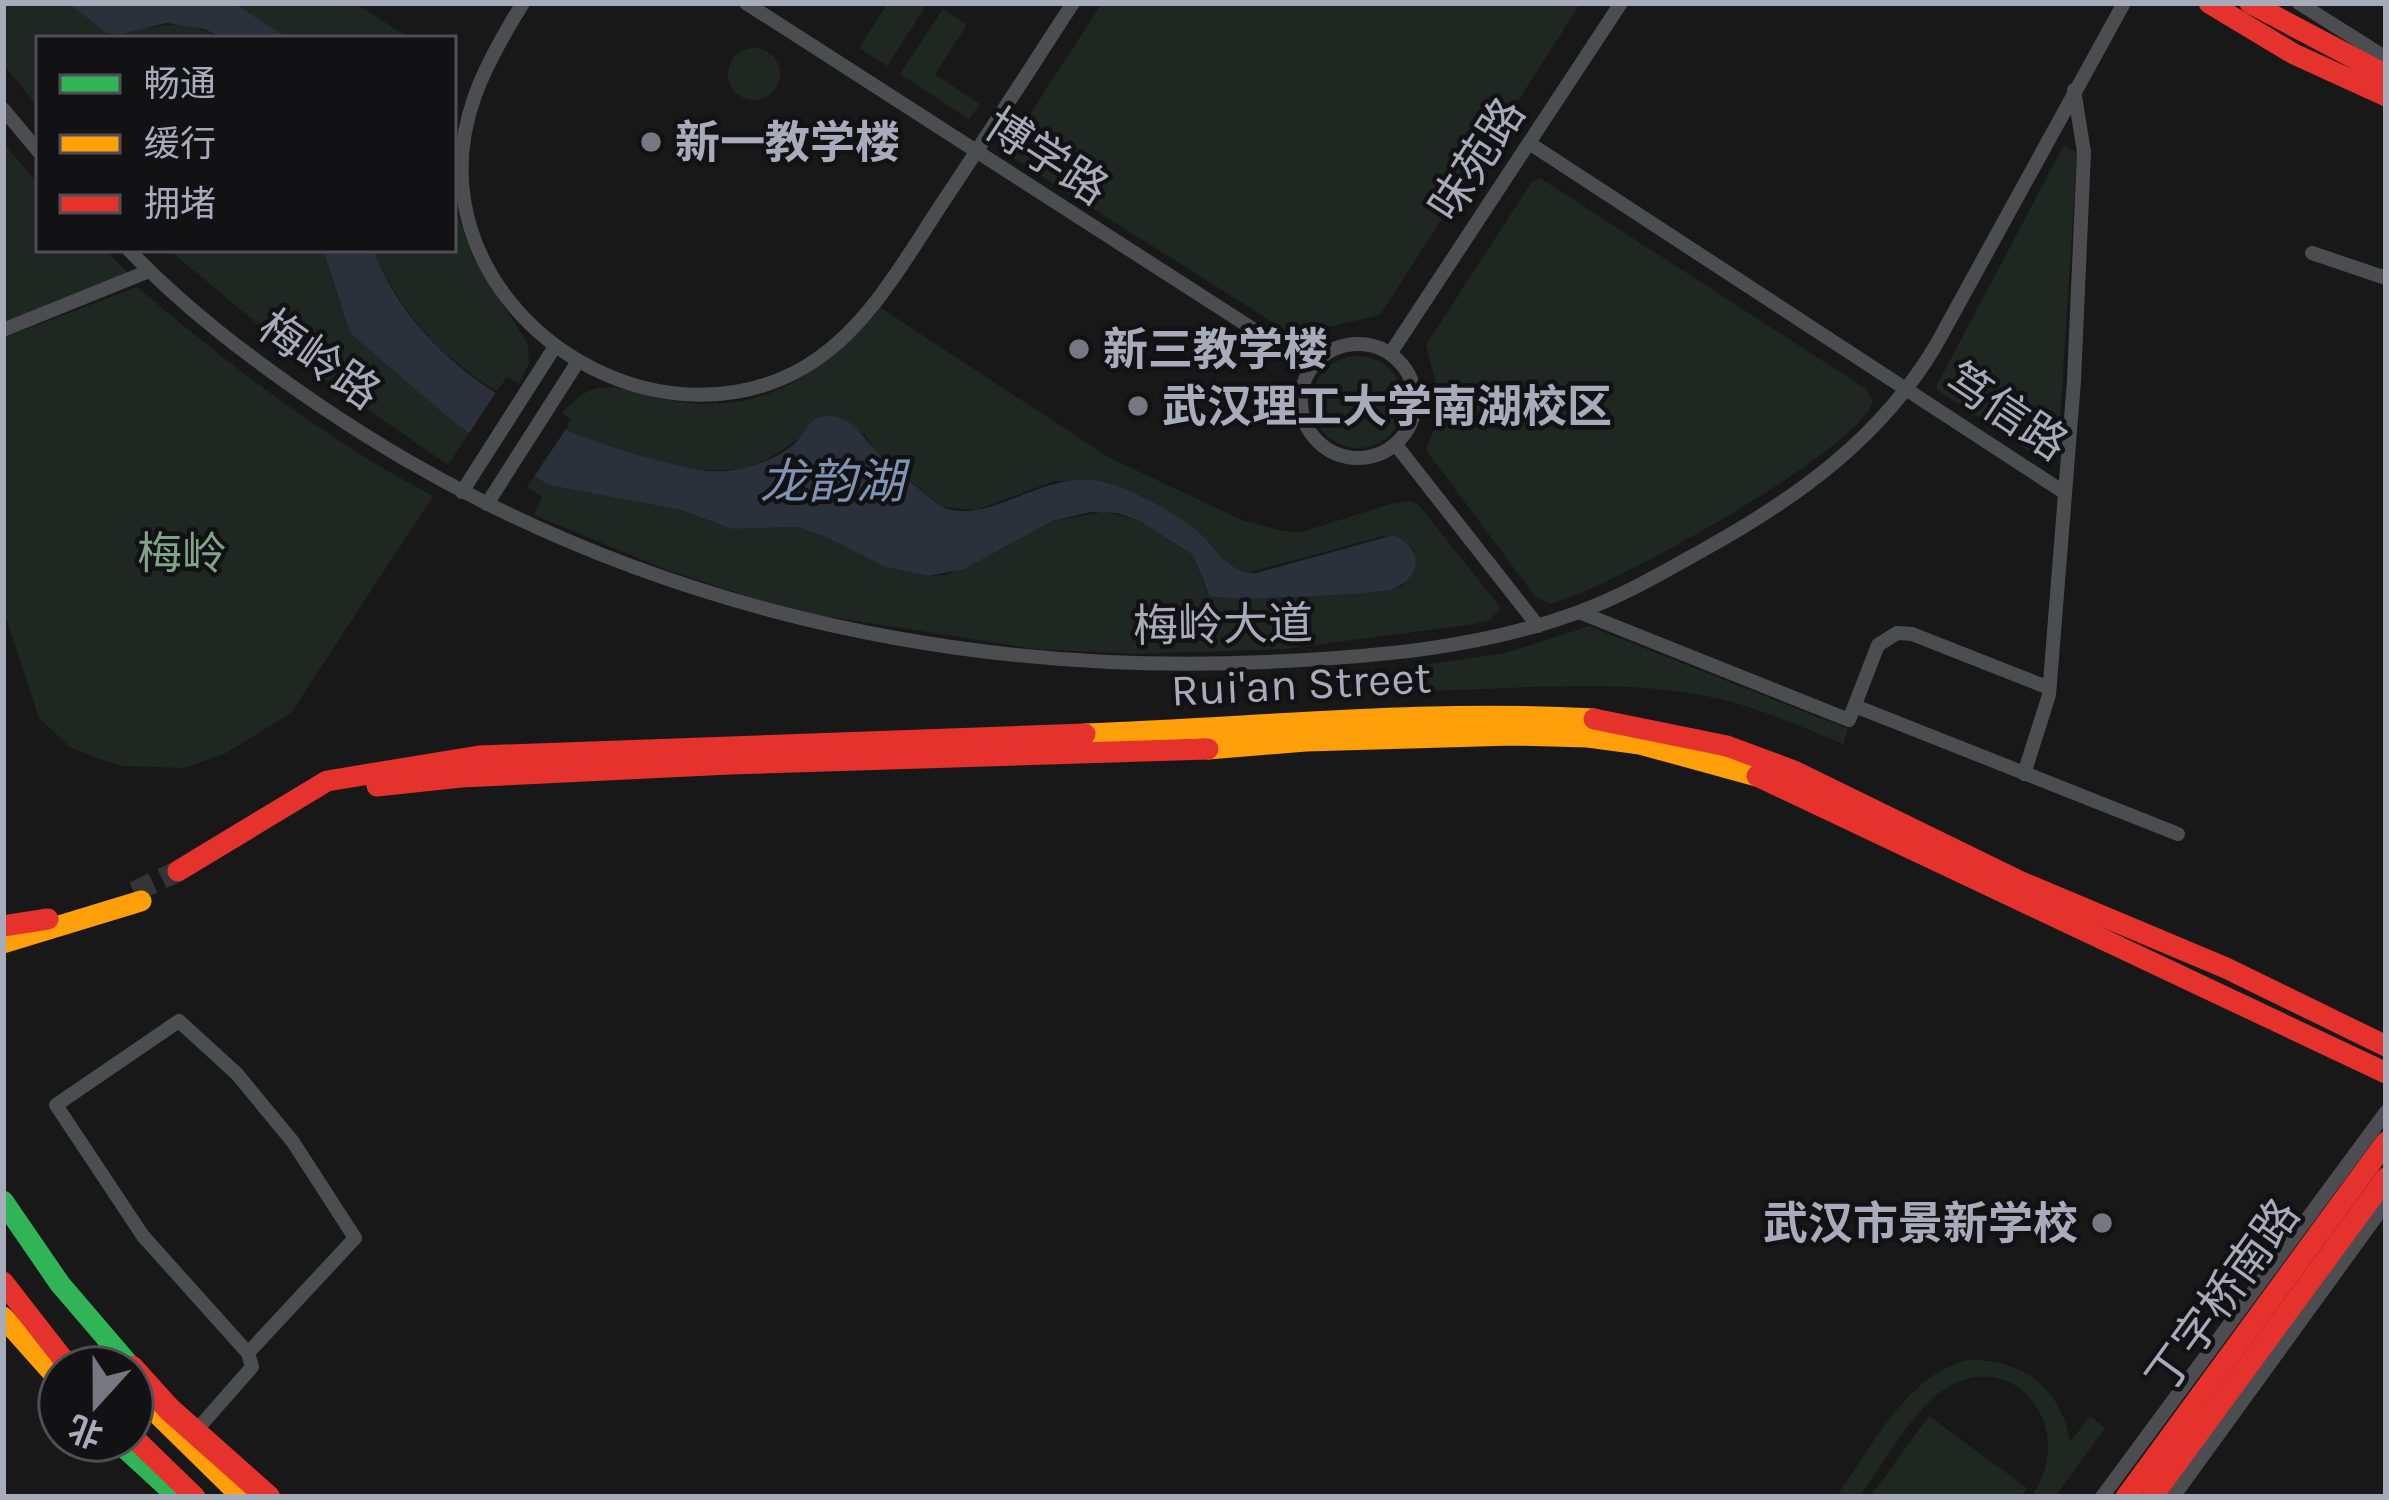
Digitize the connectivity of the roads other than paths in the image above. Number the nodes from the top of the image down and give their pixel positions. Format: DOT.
graph roads {
  1 [pos="523,3"];
  2 [pos="746,3"];
  3 [pos="1073,3"];
  4 [pos="1621,3"];
  5 [pos="2124,3"];
  6 [pos="2210,3"];
  7 [pos="2249,3"];
  8 [pos="2299,3"];
  9 [pos="2386,58"];
  10 [pos="2386,75"];
  11 [pos="2074,90"];
  12 [pos="2386,96"];
  13 [pos="3,109"];
  14 [pos="1529,142"];
  15 [pos="36,148"];
  16 [pos="976,153"];
  17 [pos="131,252"];
  18 [pos="2312,253"];
  19 [pos="149,271"];
  20 [pos="2386,278"];
  21 [pos="3,330"];
  22 [pos="554,348"];
  23 [pos="1390,354"];
  24 [pos="578,363"];
  25 [pos="1312,368"];
  26 [pos="1909,389"];
  27 [pos="1396,445"];
  28 [pos="462,492"];
  29 [pos="2065,493"];
  30 [pos="487,504"];
  31 [pos="1579,612"];
  32 [pos="1538,626"];
  33 [pos="2049,688"];
  34 [pos="1855,706"];
  35 [pos="2024,774"];
  36 [pos="2178,834"];
  37 [pos="3,926"];
  38 [pos="3,943"];
  39 [pos="2386,1046"];
  40 [pos="2386,1073"];
  41 [pos="2386,1112"];
  42 [pos="2386,1142"];
  43 [pos="2386,1178"];
  44 [pos="3,1200"];
  45 [pos="2386,1204"];
  46 [pos="3,1226"];
  47 [pos="2304,1270"];
  48 [pos="3,1282"];
  49 [pos="3,1317"];
  50 [pos="11,1336"];
  51 [pos="51,1344"];
  52 [pos="95,1344"];
  53 [pos="111,1344"];
  54 [pos="248,1353"];
  55 [pos="36,1359"];
  56 [pos="156,1395"];
  57 [pos="156,1413"];
  58 [pos="194,1433"];
  59 [pos="156,1459"];
  60 [pos="142,1464"];
  61 [pos="178,1497"];
  62 [pos="196,1497"];
  63 [pos="242,1497"];
  64 [pos="268,1497"];
  65 [pos="2102,1497"];
  66 [pos="2126,1497"];
  67 [pos="2152,1497"];
  68 [pos="2173,1497"];
  1 -- 22 [label="street"];
  2 -- 16 [label="street, 博学路"];
  3 -- 16 [label="street"];
  4 -- 14 [label="street, 味苑路"];
  5 -- 11 [label="street, 梅岭大道"];
  6 -- 12 [label="main road"];
  7 -- 10 [label="main road"];
  8 -- 9 [label="street"];
  11 -- 26 [label="street, 梅岭大道"];
  11 -- 29 [label="street"];
  13 -- 15 [label="street"];
  14 -- 23 [label="street, 味苑路"];
  14 -- 26 [label="street, 笃信路"];
  16 -- 24 [label="street"];
  16 -- 25 [label="street, 博学路"];
  17 -- 19 [label="street, 梅岭路"];
  18 -- 20 [label="street"];
  19 -- 21 [label="street"];
  19 -- 28 [label="street, 梅岭路"];
  22 -- 24 [label="street"];
  22 -- 28 [label="street"];
  23 -- 25 [label="street"];
  23 -- 27 [label="street"];
  24 -- 30 [label="street"];
  25 -- 27 [label="street"];
  26 -- 29 [label="street, 笃信路"];
  26 -- 31 [label="street, 梅岭大道"];
  27 -- 32 [label="street"];
  28 -- 30 [label="street, 梅岭路"];
  29 -- 33 [label="street"];
  30 -- 32 [label="street, 梅岭大道"];
  31 -- 32 [label="street, 梅岭大道"];
  31 -- 34 [label="street"];
  33 -- 34 [label="street"];
  33 -- 35 [label="street"];
  34 -- 35 [label="street"];
  35 -- 36 [label="street"];
  37 -- 38 [label="main road"];
  39 -- 40 [label="main road, Rui'an Street"];
  41 -- 65 [label="street"];
  42 -- 47 [label="main road, 丁字桥南路"];
  43 -- 47 [label="main road, 丁字桥南路"];
  44 -- 53 [label="main road"];
  44 -- 58 [label="main road"];
  45 -- 68 [label="street"];
  46 -- 52 [label="main road"];
  47 -- 66 [label="main road, 丁字桥南路"];
  47 -- 67 [label="main road, 丁字桥南路"];
  48 -- 51 [label="main road"];
  49 -- 50 [label="main road"];
  50 -- 55 [label="main road"];
  54 -- 54 [label="street"];
  54 -- 58 [label="street"];
  56 -- 64 [label="main road, bridge"];
  57 -- 63 [label="main road"];
  58 -- 64 [label="main road"];
  59 -- 62 [label="main road"];
  60 -- 61 [label="main road"];
}
